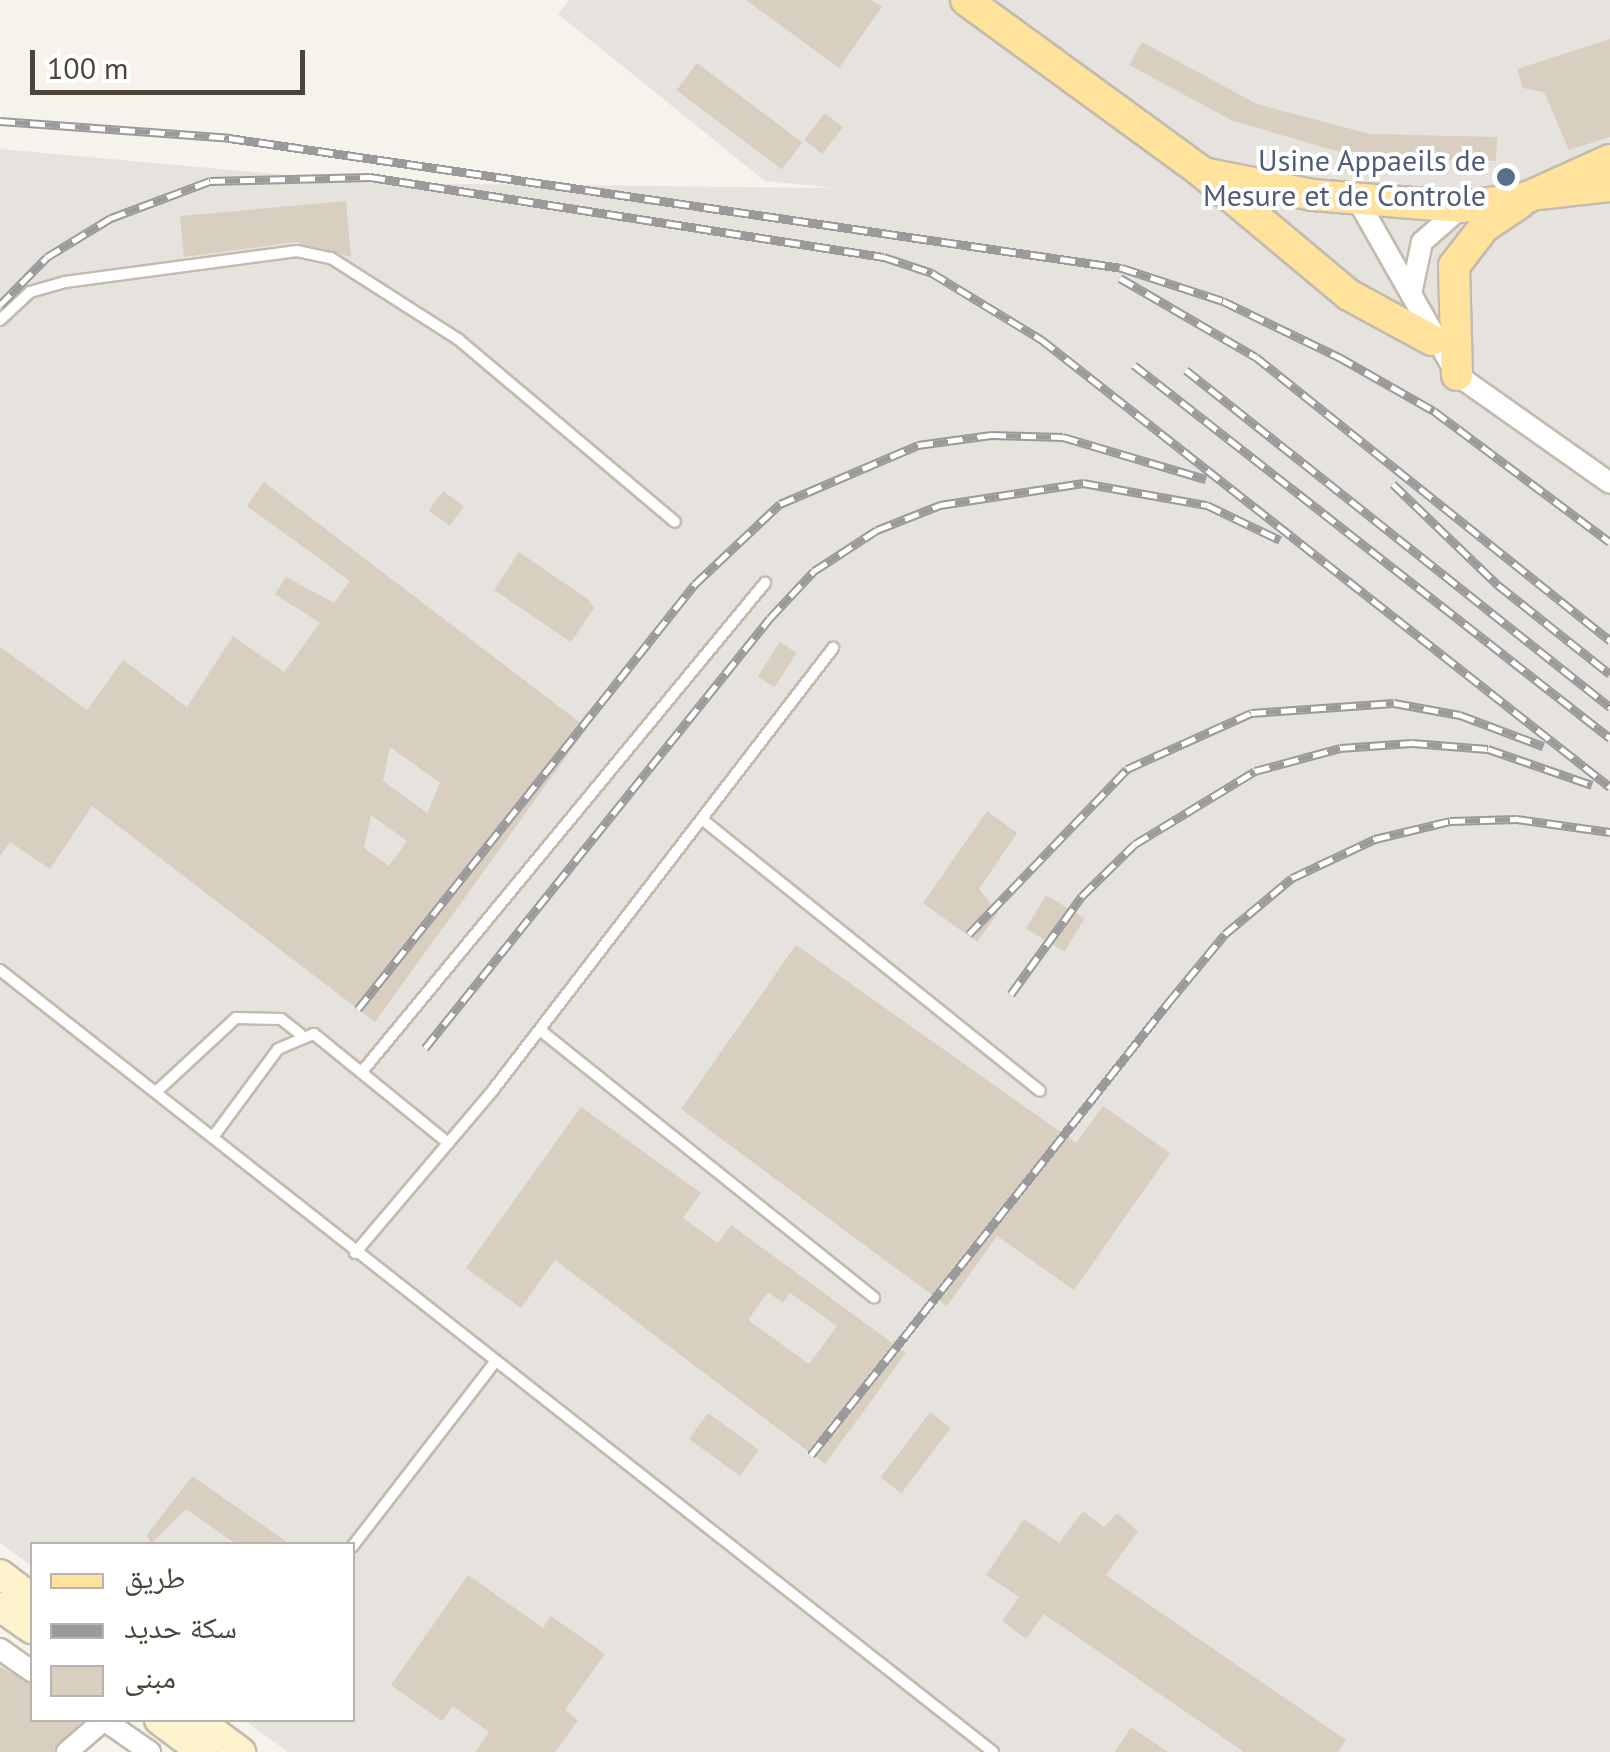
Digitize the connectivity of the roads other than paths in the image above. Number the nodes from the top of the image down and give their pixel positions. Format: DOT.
graph roads {
  1 [pos="966,0"];
  2 [pos="1610,160"];
  3 [pos="1203,173"];
  4 [pos="1610,186"];
  5 [pos="1533,195"];
  6 [pos="1357,199"];
  7 [pos="1462,207"];
  8 [pos="1411,294"];
  9 [pos="0,320"];
  10 [pos="1432,340"];
  11 [pos="1458,374"];
  12 [pos="1610,483"];
  13 [pos="675,522"];
  14 [pos="765,582"];
  15 [pos="833,648"];
  16 [pos="702,820"];
  17 [pos="0,970"];
  18 [pos="540,1030"];
  19 [pos="300,1034"];
  20 [pos="365,1068"];
  21 [pos="1040,1091"];
  22 [pos="156,1092"];
  23 [pos="213,1137"];
  24 [pos="448,1143"];
  25 [pos="355,1253"];
  26 [pos="874,1298"];
  27 [pos="492,1366"];
  28 [pos="355,1543"];
  29 [pos="0,1574"];
  30 [pos="30,1596"];
  31 [pos="0,1606"];
  32 [pos="30,1628"];
  33 [pos="0,1649"];
  34 [pos="30,1670"];
  35 [pos="102,1722"];
  36 [pos="107,1722"];
  37 [pos="169,1722"];
  38 [pos="204,1729"];
  39 [pos="66,1752"];
  40 [pos="150,1752"];
  41 [pos="241,1752"];
  42 [pos="993,1752"];
  1 -- 3 [label="main road"];
  2 -- 5 [label="main road"];
  3 -- 6 [label="main road"];
  3 -- 10 [label="main road"];
  4 -- 5 [label="main road"];
  5 -- 7 [label="main road"];
  5 -- 11 [label="main road"];
  6 -- 7 [label="main road"];
  6 -- 8 [label="street"];
  7 -- 8 [label="street"];
  8 -- 10 [label="street"];
  9 -- 13 [label="lane"];
  10 -- 11 [label="street"];
  11 -- 12 [label="street"];
  14 -- 20 [label="lane"];
  15 -- 16 [label="lane"];
  16 -- 18 [label="lane"];
  16 -- 21 [label="lane"];
  17 -- 22 [label="lane"];
  18 -- 24 [label="lane"];
  18 -- 26 [label="lane"];
  19 -- 20 [label="lane"];
  19 -- 22 [label="lane"];
  19 -- 23 [label="lane"];
  20 -- 24 [label="lane"];
  22 -- 23 [label="lane"];
  23 -- 25 [label="lane"];
  24 -- 25 [label="lane"];
  25 -- 27 [label="lane"];
  27 -- 28 [label="lane"];
  27 -- 42 [label="lane"];
  29 -- 30 [label="main road"];
  31 -- 32 [label="main road"];
  33 -- 34 [label="street"];
  35 -- 39 [label="street"];
  36 -- 40 [label="street"];
  37 -- 38 [label="main road"];
  38 -- 41 [label="main road"];
}
